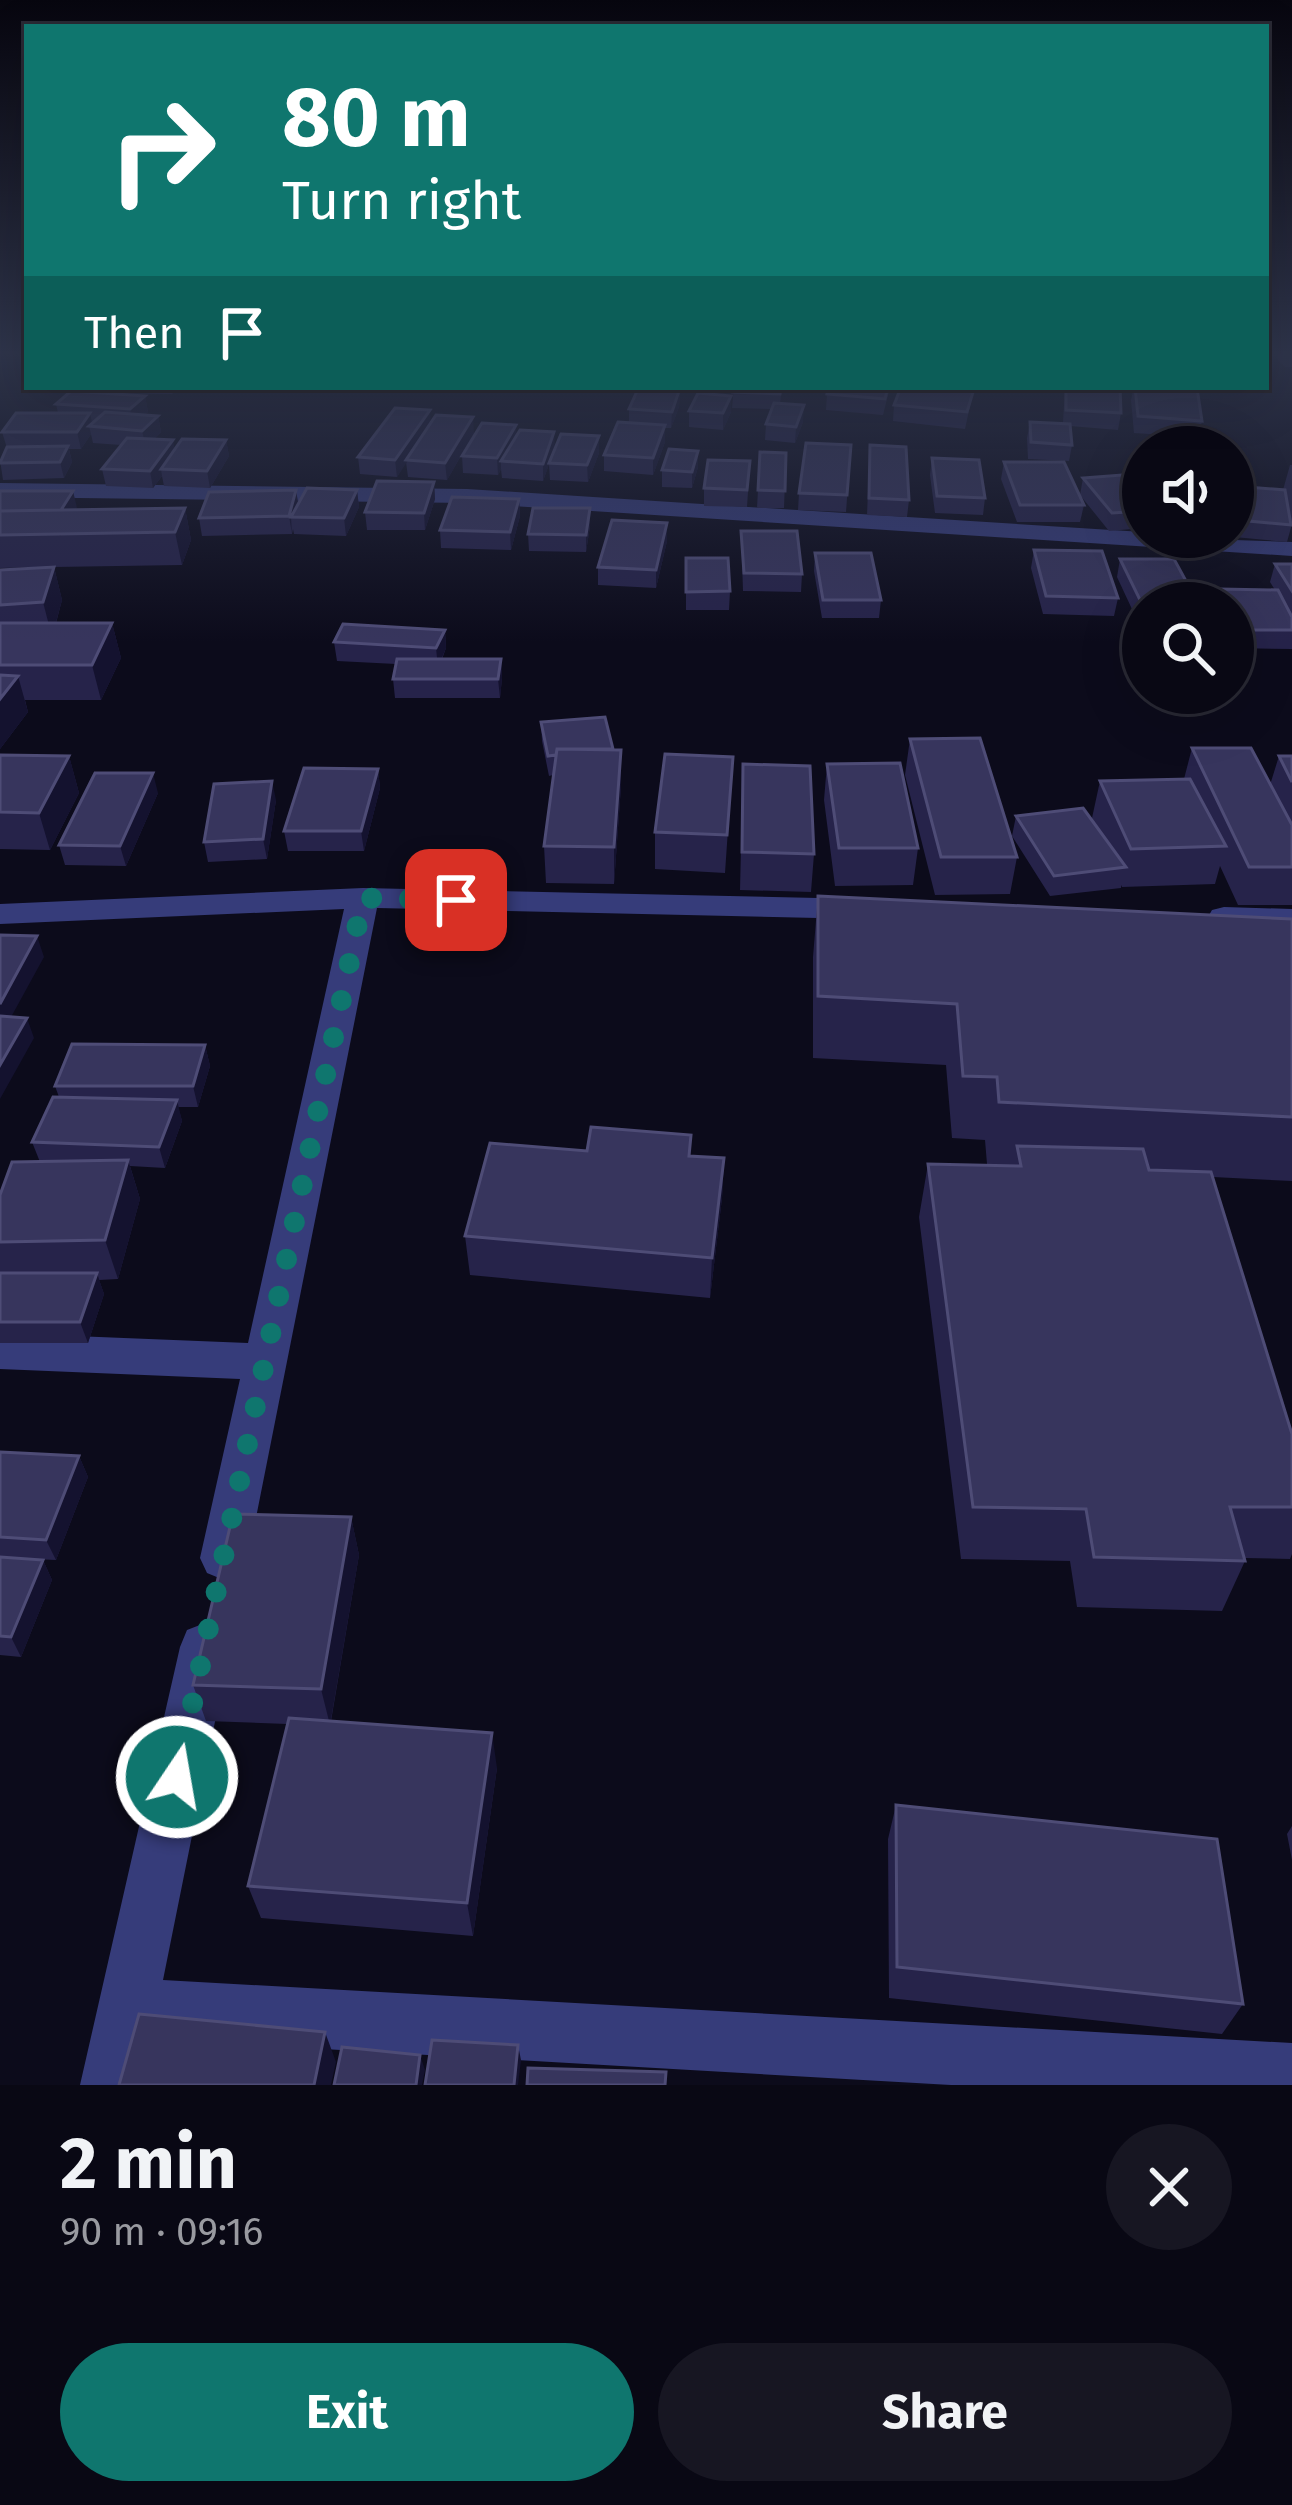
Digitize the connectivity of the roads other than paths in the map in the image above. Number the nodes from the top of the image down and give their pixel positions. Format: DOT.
graph roads {
  1 [pos="0,490"];
  2 [pos="1292,549"];
  3 [pos="363,898"];
  4 [pos="887,910"];
  5 [pos="0,914"];
  6 [pos="1197,916"];
  7 [pos="1292,919"];
  8 [pos="0,1351"];
  9 [pos="266,1362"];
  10 [pos="127,2008"];
  11 [pos="1292,2074"];
  12 [pos="111,2085"];
  1 -- 2 [label="street"];
  3 -- 4 [label="street"];
  3 -- 5 [label="street"];
  3 -- 9 [label="street"];
  6 -- 7 [label="street"];
  8 -- 9 [label="street"];
  9 -- 10 [label="street"];
  10 -- 11 [label="street"];
  10 -- 12 [label="street"];
}
